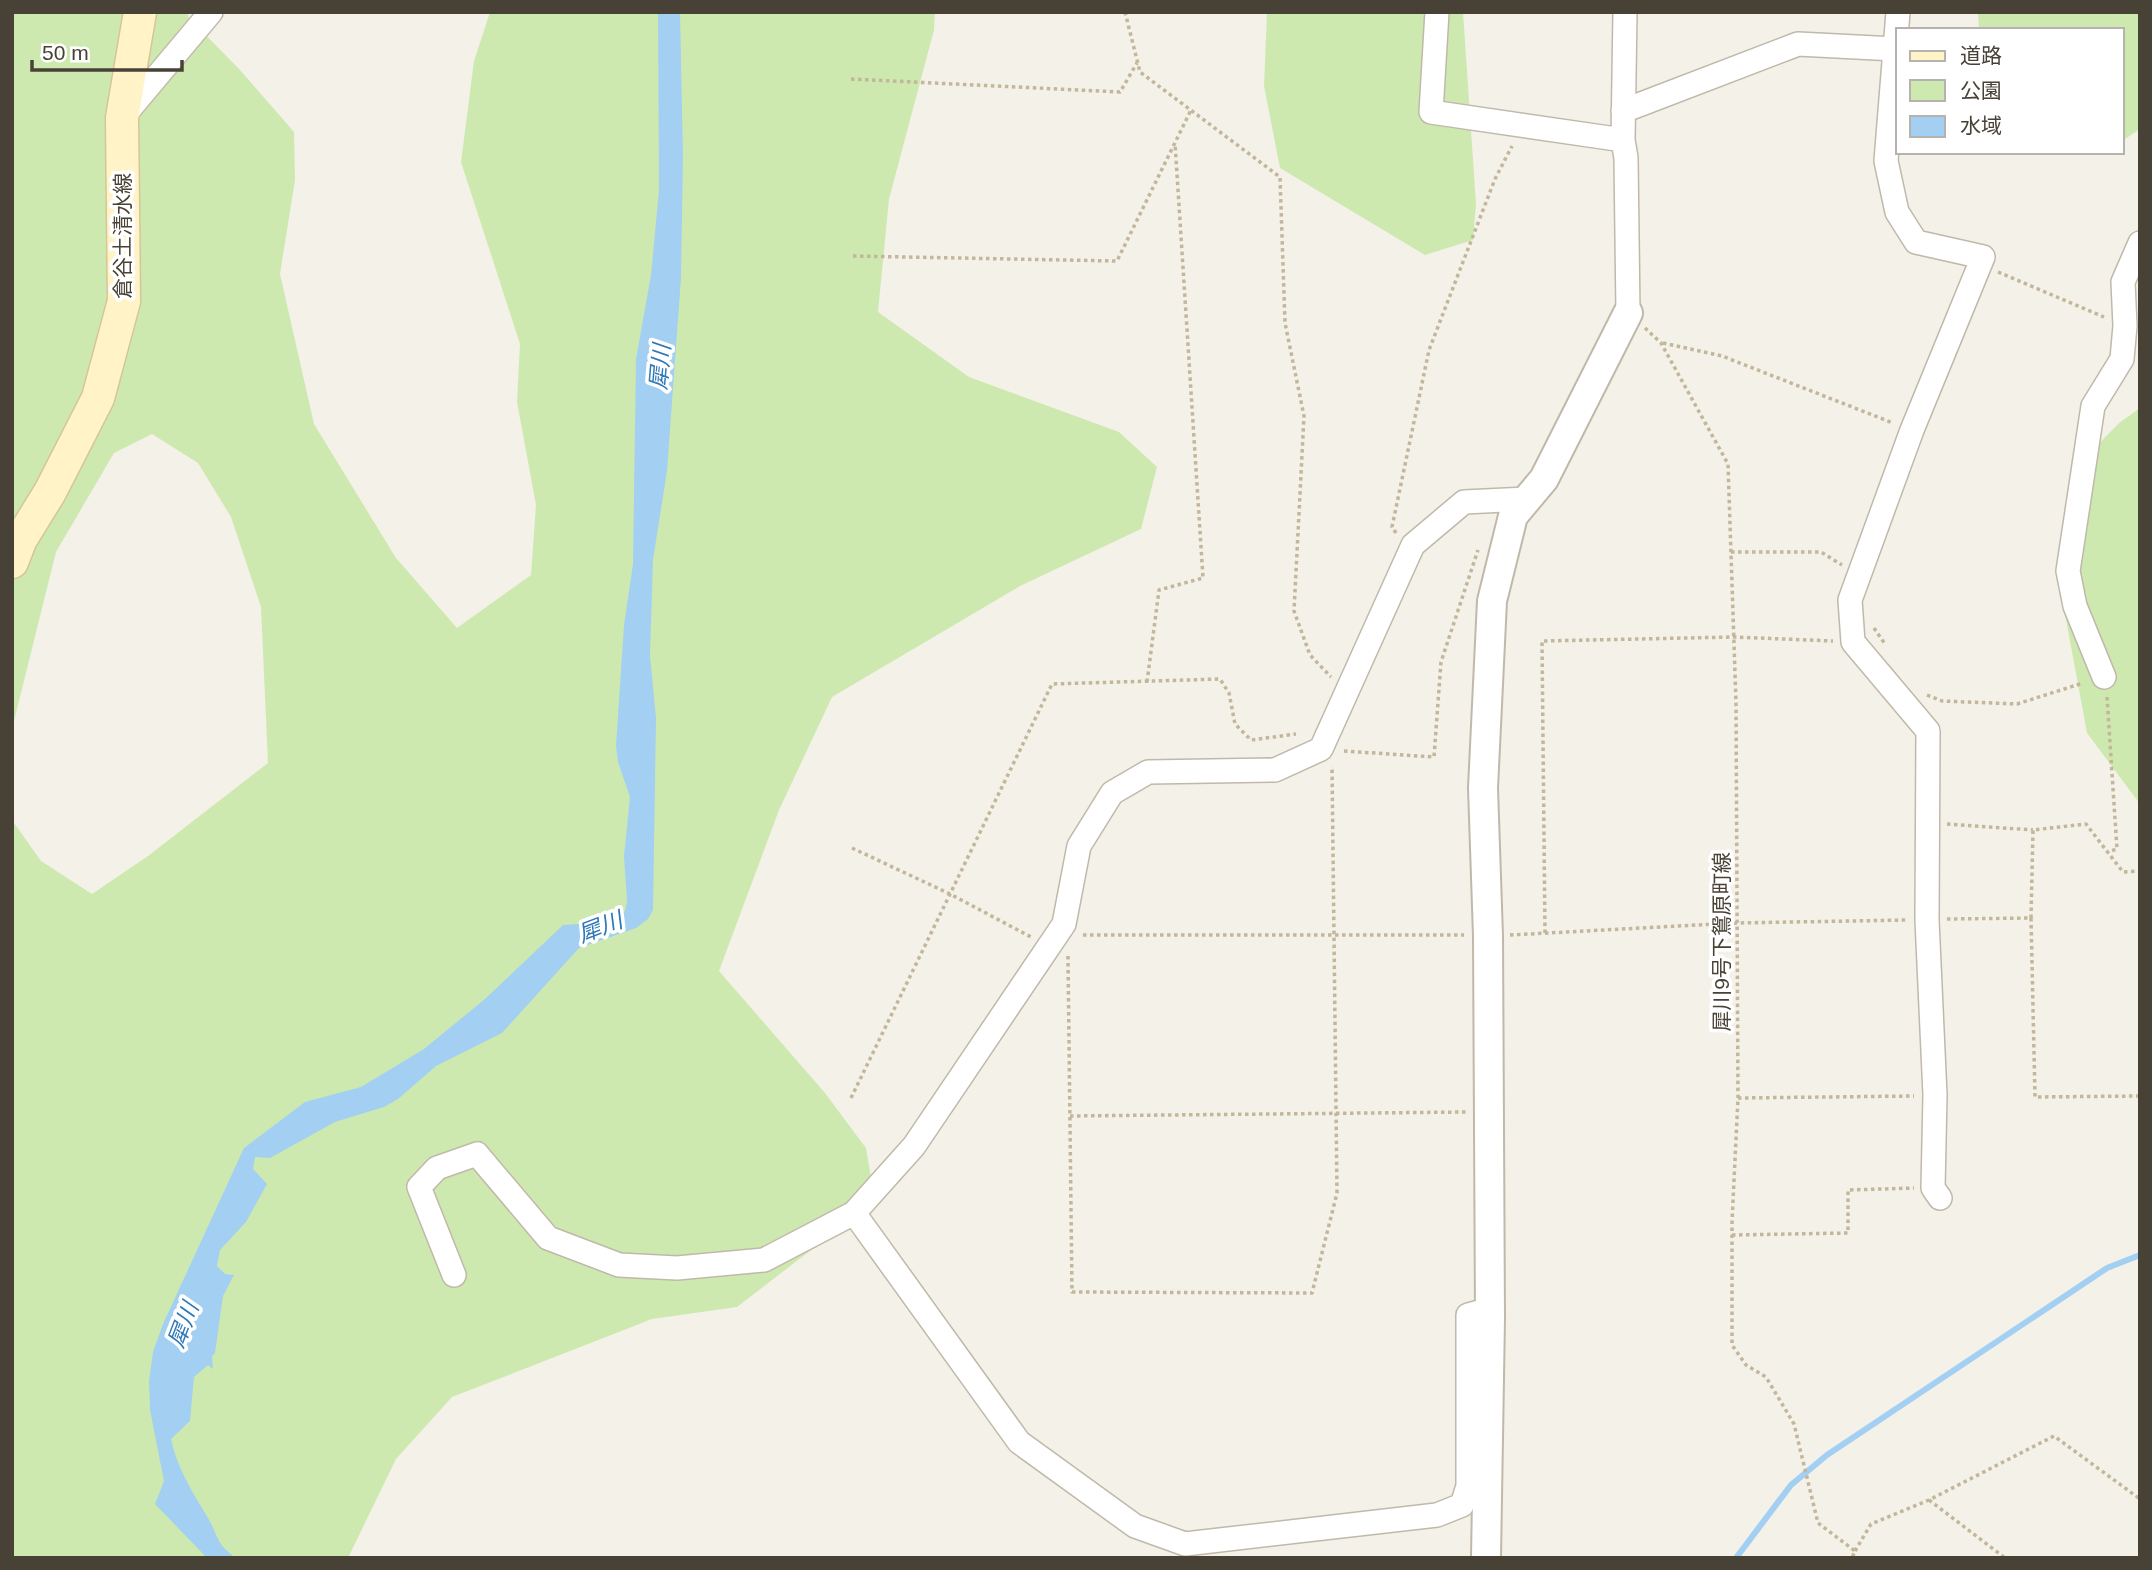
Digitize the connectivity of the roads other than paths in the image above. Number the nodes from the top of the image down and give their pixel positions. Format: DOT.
graph roads {
  1 [pos="140,12"];
  2 [pos="211,12"];
  3 [pos="1437,12"];
  4 [pos="1625,12"];
  5 [pos="1896,37"];
  6 [pos="1895,49"];
  7 [pos="1623,111"];
  8 [pos="122,118"];
  9 [pos="1623,140"];
  10 [pos="2140,243"];
  11 [pos="1628,313"];
  12 [pos="1527,499"];
  13 [pos="12,562"];
  14 [pos="2104,677"];
  15 [pos="1936,1193"];
  16 [pos="854,1213"];
  17 [pos="454,1275"];
  18 [pos="1490,1314"];
  19 [pos="1486,1558"];
  1 -- 8 [label="main road, 倉谷土清水線"];
  2 -- 8 [label="street"];
  3 -- 9 [label="street"];
  4 -- 7 [label="street"];
  5 -- 6 [label="street"];
  6 -- 7 [label="street"];
  6 -- 15 [label="street"];
  7 -- 9 [label="street"];
  8 -- 13 [label="main road, 倉谷土清水線"];
  9 -- 11 [label="street"];
  10 -- 14 [label="street"];
  11 -- 12 [label="street"];
  12 -- 16 [label="street"];
  12 -- 18 [label="street"];
  16 -- 17 [label="street"];
  16 -- 18 [label="street"];
  18 -- 19 [label="street"];
}
